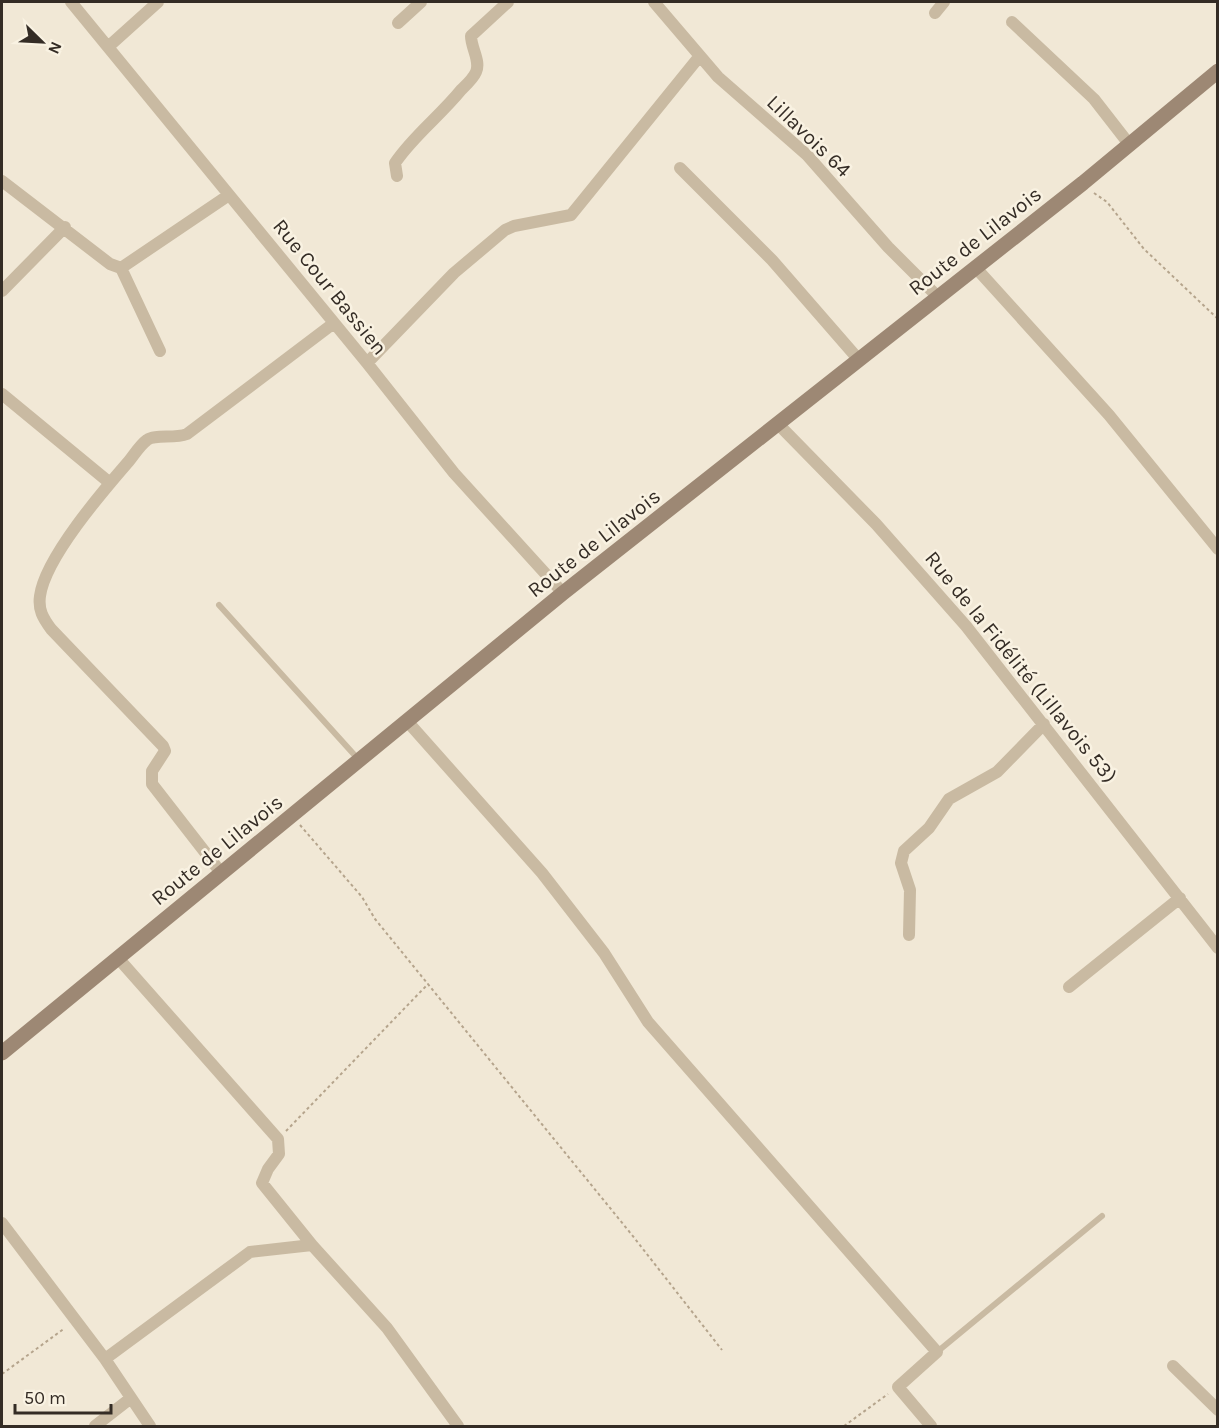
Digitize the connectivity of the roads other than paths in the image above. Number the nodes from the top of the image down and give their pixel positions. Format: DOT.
graph roads {
  1 [pos="70,2"];
  2 [pos="158,2"];
  3 [pos="421,2"];
  4 [pos="508,2"];
  5 [pos="654,2"];
  6 [pos="944,2"];
  7 [pos="934,13"];
  8 [pos="1012,22"];
  9 [pos="398,24"];
  10 [pos="108,47"];
  11 [pos="699,57"];
  12 [pos="1218,71"];
  13 [pos="1129,144"];
  14 [pos="680,168"];
  15 [pos="397,176"];
  16 [pos="2,181"];
  17 [pos="229,195"];
  18 [pos="65,227"];
  19 [pos="121,268"];
  20 [pos="976,268"];
  21 [pos="2,291"];
  22 [pos="939,298"];
  23 [pos="334,323"];
  24 [pos="160,351"];
  25 [pos="859,360"];
  26 [pos="367,363"];
  27 [pos="2,394"];
  28 [pos="779,425"];
  29 [pos="110,483"];
  30 [pos="1218,549"];
  31 [pos="563,593"];
  32 [pos="219,604"];
  33 [pos="407,721"];
  34 [pos="1044,724"];
  35 [pos="360,760"];
  36 [pos="222,874"];
  37 [pos="1180,898"];
  38 [pos="909,935"];
  39 [pos="1218,948"];
  40 [pos="118,958"];
  41 [pos="1069,987"];
  42 [pos="2,1053"];
  43 [pos="1102,1216"];
  44 [pos="2,1223"];
  45 [pos="312,1245"];
  46 [pos="937,1352"];
  47 [pos="105,1359"];
  48 [pos="1173,1366"];
  49 [pos="131,1398"];
  50 [pos="1218,1410"];
  51 [pos="95,1426"];
  52 [pos="150,1426"];
  53 [pos="458,1426"];
  54 [pos="931,1426"];
  1 -- 10 [label="street, Rue Cour Bassien"];
  2 -- 10 [label="street"];
  3 -- 9 [label="street"];
  4 -- 15 [label="street"];
  5 -- 11 [label="street, Lillavois 64"];
  6 -- 7 [label="street"];
  8 -- 13 [label="street"];
  10 -- 17 [label="street, Rue Cour Bassien"];
  11 -- 22 [label="street, Lillavois 64"];
  11 -- 26 [label="street"];
  12 -- 13 [label="main road, Route de Lilavois"];
  13 -- 20 [label="main road, Route de Lilavois"];
  14 -- 25 [label="street"];
  16 -- 18 [label="street"];
  17 -- 19 [label="street"];
  17 -- 23 [label="street, Rue Cour Bassien"];
  18 -- 19 [label="street"];
  18 -- 21 [label="street"];
  19 -- 24 [label="street"];
  20 -- 22 [label="main road, Route de Lilavois"];
  20 -- 30 [label="street"];
  22 -- 25 [label="main road, Route de Lilavois"];
  23 -- 26 [label="street, Rue Cour Bassien"];
  23 -- 29 [label="street"];
  25 -- 28 [label="main road, Route de Lilavois"];
  26 -- 31 [label="street, Rue Cour Bassien"];
  27 -- 29 [label="street"];
  28 -- 31 [label="main road, Route de Lilavois"];
  28 -- 34 [label="street, Rue de la Fidélité (Lillavois 53)"];
  29 -- 36 [label="street"];
  31 -- 33 [label="main road, Route de Lilavois"];
  32 -- 35 [label="lane"];
  33 -- 35 [label="main road, Route de Lilavois"];
  33 -- 46 [label="street"];
  34 -- 37 [label="street, Rue de la Fidélité (Lillavois 53)"];
  34 -- 38 [label="street"];
  35 -- 36 [label="main road, Route de Lilavois"];
  36 -- 40 [label="main road, Route de Lilavois"];
  37 -- 39 [label="street, Rue de la Fidélité (Lillavois 53)"];
  37 -- 41 [label="street"];
  40 -- 42 [label="main road, Route de Lilavois"];
  40 -- 45 [label="street"];
  43 -- 46 [label="lane"];
  44 -- 47 [label="street"];
  45 -- 47 [label="street"];
  45 -- 53 [label="street"];
  46 -- 54 [label="street"];
  47 -- 49 [label="street"];
  48 -- 50 [label="street"];
  49 -- 51 [label="street"];
  49 -- 52 [label="street"];
}
